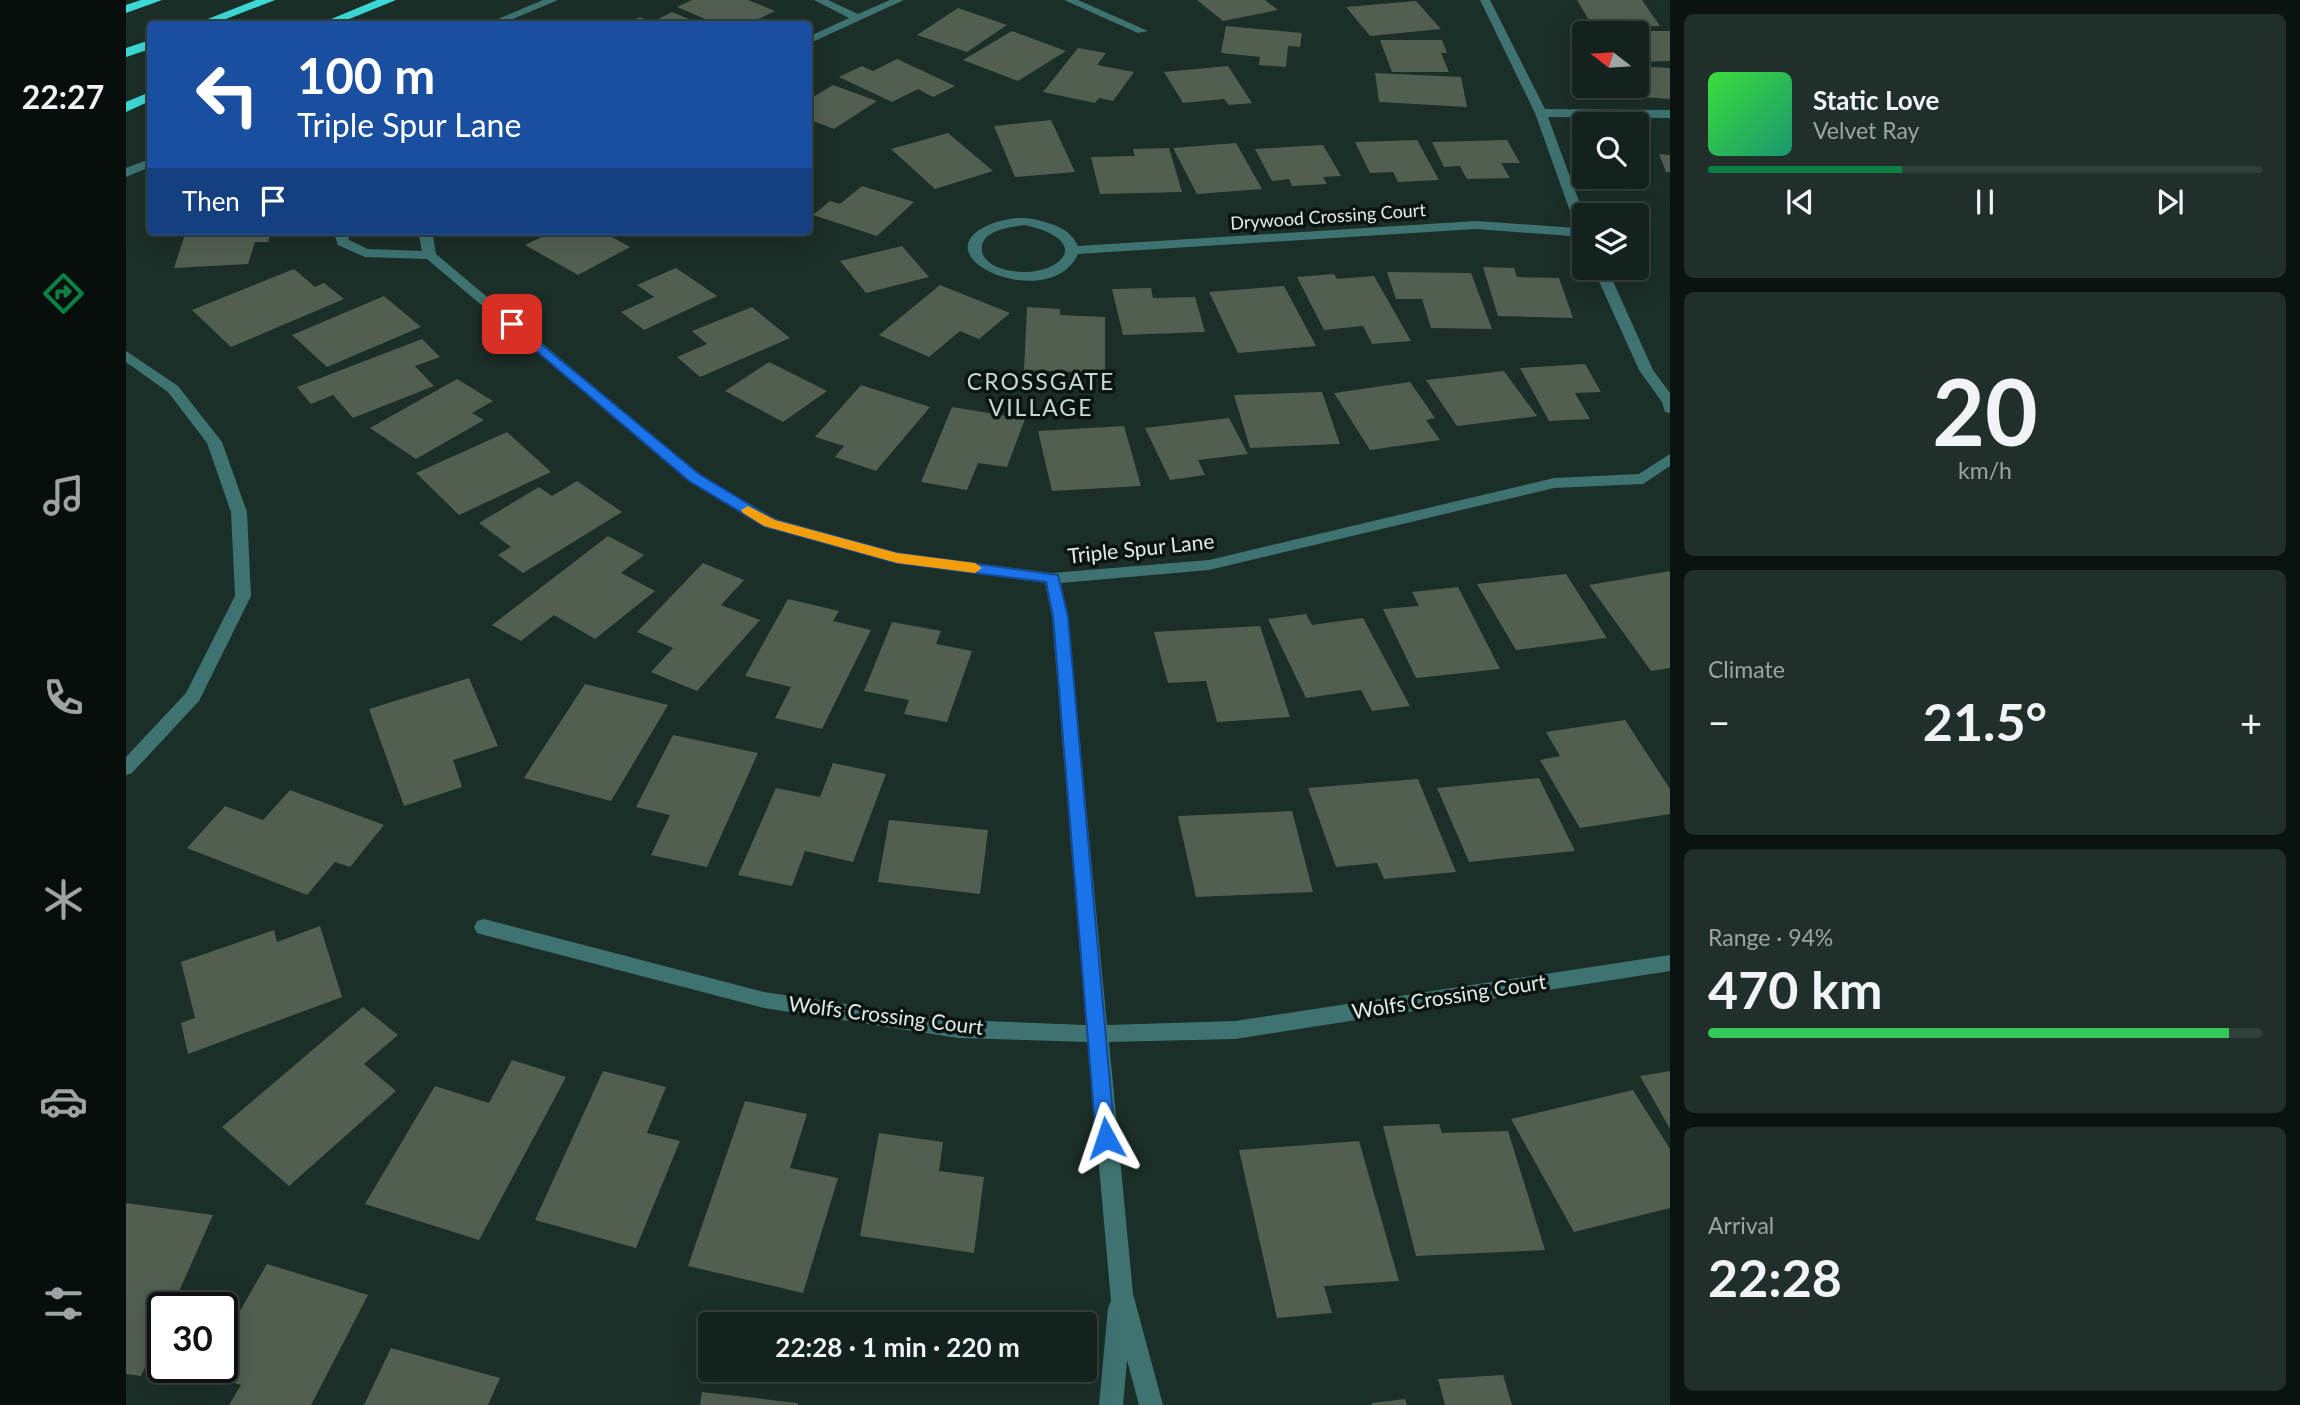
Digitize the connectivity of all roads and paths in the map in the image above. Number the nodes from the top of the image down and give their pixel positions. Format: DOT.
graph roads {
  1 [pos="155,0"];
  2 [pos="268,0"];
  3 [pos="389,0"];
  4 [pos="553,0"];
  5 [pos="819,0"];
  6 [pos="899,0"];
  7 [pos="1069,0"];
  8 [pos="1485,0"];
  9 [pos="126,9"];
  10 [pos="857,18"];
  11 [pos="210,21"];
  12 [pos="334,21"];
  13 [pos="500,21"];
  14 [pos="1142,31"];
  15 [pos="812,39"];
  16 [pos="147,45"];
  17 [pos="126,53"];
  18 [pos="147,95"];
  19 [pos="147,96"];
  20 [pos="126,101"];
  21 [pos="126,108"];
  22 [pos="1541,113"];
  23 [pos="1670,114"];
  24 [pos="147,164"];
  25 [pos="126,173"];
  26 [pos="1574,203"];
  27 [pos="1572,231"];
  28 [pos="341,235"];
  29 [pos="426,235"];
  30 [pos="1074,250"];
  31 [pos="430,255"];
  32 [pos="1605,280"];
  33 [pos="126,355"];
  34 [pos="1670,409"];
  35 [pos="1670,458"];
  36 [pos="1052,578"];
  37 [pos="126,768"];
  38 [pos="484,927"];
  39 [pos="1670,963"];
  40 [pos="1096,1034"];
  41 [pos="1121,1294"];
  42 [pos="1111,1405"];
  43 [pos="1151,1405"];
  1 -- 9 [label="highway"];
  2 -- 11 [label="highway"];
  3 -- 12 [label="highway"];
  4 -- 13 [label="street"];
  5 -- 10 [label="street"];
  6 -- 10 [label="street"];
  7 -- 14 [label="street"];
  8 -- 22 [label="street"];
  10 -- 15 [label="street"];
  16 -- 17 [label="highway"];
  18 -- 20 [label="highway"];
  19 -- 21 [label="highway"];
  22 -- 23 [label="street"];
  22 -- 26 [label="street"];
  24 -- 25 [label="street"];
  27 -- 30 [label="street, Drywood Crossing Court"];
  28 -- 31 [label="street"];
  29 -- 31 [label="street"];
  30 -- 30 [label="street"];
  31 -- 36 [label="street, Triple Spur Lane"];
  32 -- 34 [label="street"];
  33 -- 37 [label="street"];
  35 -- 36 [label="street, Triple Spur Lane"];
  36 -- 40 [label="street"];
  38 -- 40 [label="street, Wolfs Crossing Court"];
  39 -- 40 [label="street, Wolfs Crossing Court"];
  40 -- 41 [label="street"];
  41 -- 42 [label="street"];
  41 -- 43 [label="street"];
}
